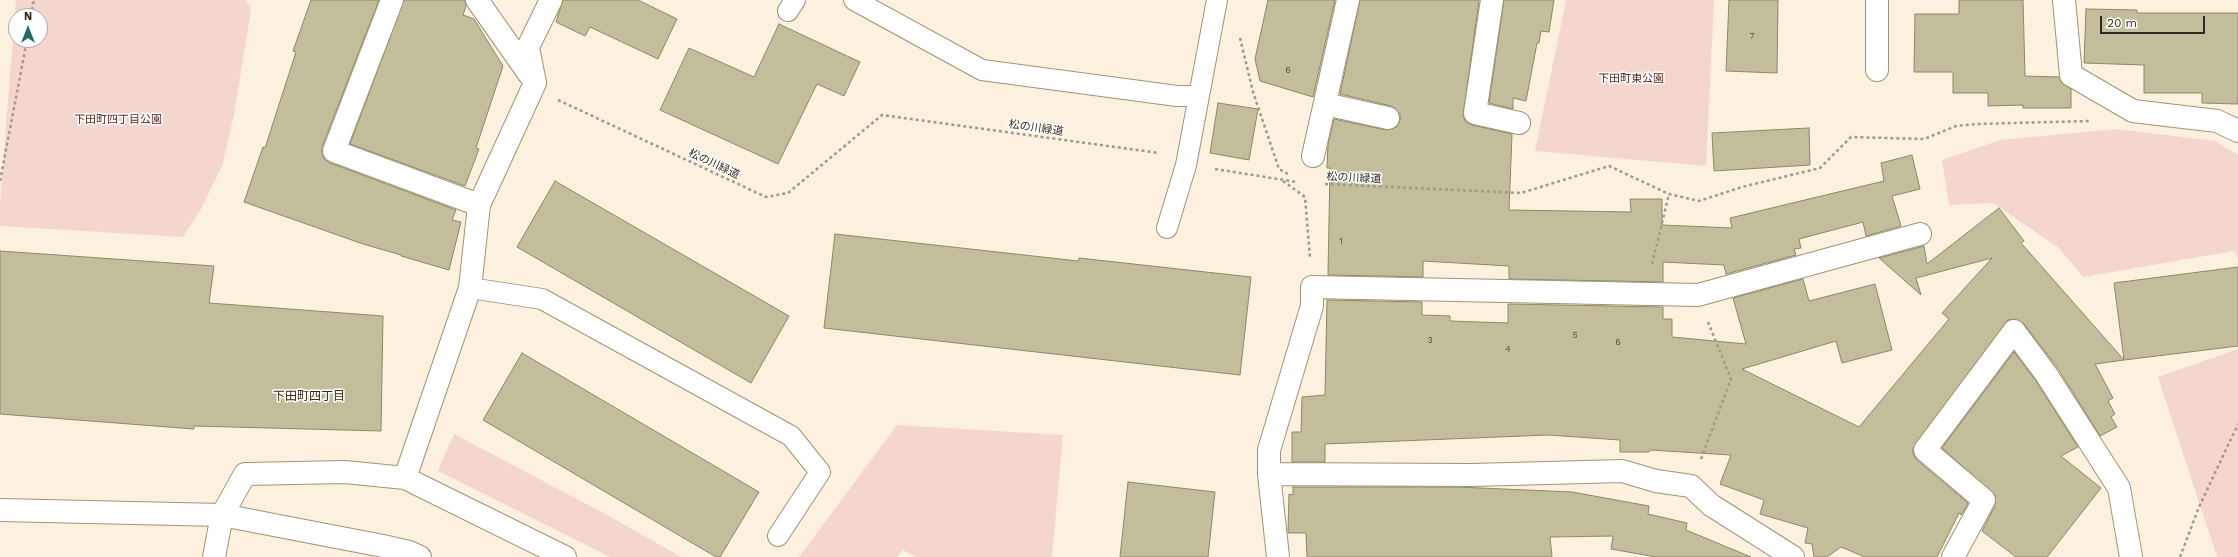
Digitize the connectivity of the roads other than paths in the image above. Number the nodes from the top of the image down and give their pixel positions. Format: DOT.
graph roads {
  1 [pos="392,0"];
  2 [pos="477,0"];
  3 [pos="551,0"];
  4 [pos="854,0"];
  5 [pos="1217,0"];
  6 [pos="1348,0"];
  7 [pos="1492,0"];
  8 [pos="1877,0"];
  9 [pos="2064,0"];
  10 [pos="1877,70"];
  11 [pos="535,83"];
  12 [pos="1198,96"];
  13 [pos="1324,104"];
  14 [pos="1388,118"];
  15 [pos="1520,123"];
  16 [pos="2238,131"];
  17 [pos="1313,156"];
  18 [pos="479,205"];
  19 [pos="1167,228"];
  20 [pos="1920,234"];
  21 [pos="470,288"];
  22 [pos="1269,474"];
  23 [pos="405,478"];
  24 [pos="0,510"];
  25 [pos="222,515"];
  26 [pos="778,536"];
  27 [pos="214,557"];
  28 [pos="420,557"];
  29 [pos="565,557"];
  30 [pos="1278,557"];
  31 [pos="1793,557"];
  32 [pos="1953,557"];
  33 [pos="2131,557"];
  1 -- 18 [label="street"];
  2 -- 11 [label="street"];
  3 -- 11 [label="street"];
  4 -- 12 [label="lane"];
  5 -- 12 [label="lane"];
  6 -- 13 [label="street"];
  7 -- 15 [label="street"];
  8 -- 10 [label="street"];
  9 -- 16 [label="street"];
  11 -- 18 [label="street"];
  12 -- 19 [label="lane"];
  13 -- 14 [label="street"];
  13 -- 17 [label="street"];
  18 -- 21 [label="street"];
  20 -- 22 [label="street"];
  21 -- 23 [label="street"];
  21 -- 26 [label="lane"];
  22 -- 30 [label="street"];
  22 -- 31 [label="street"];
  23 -- 25 [label="street"];
  23 -- 29 [label="street"];
  24 -- 25 [label="street"];
  25 -- 27 [label="street"];
  25 -- 28 [label="street"];
  32 -- 33 [label="street"];
}
